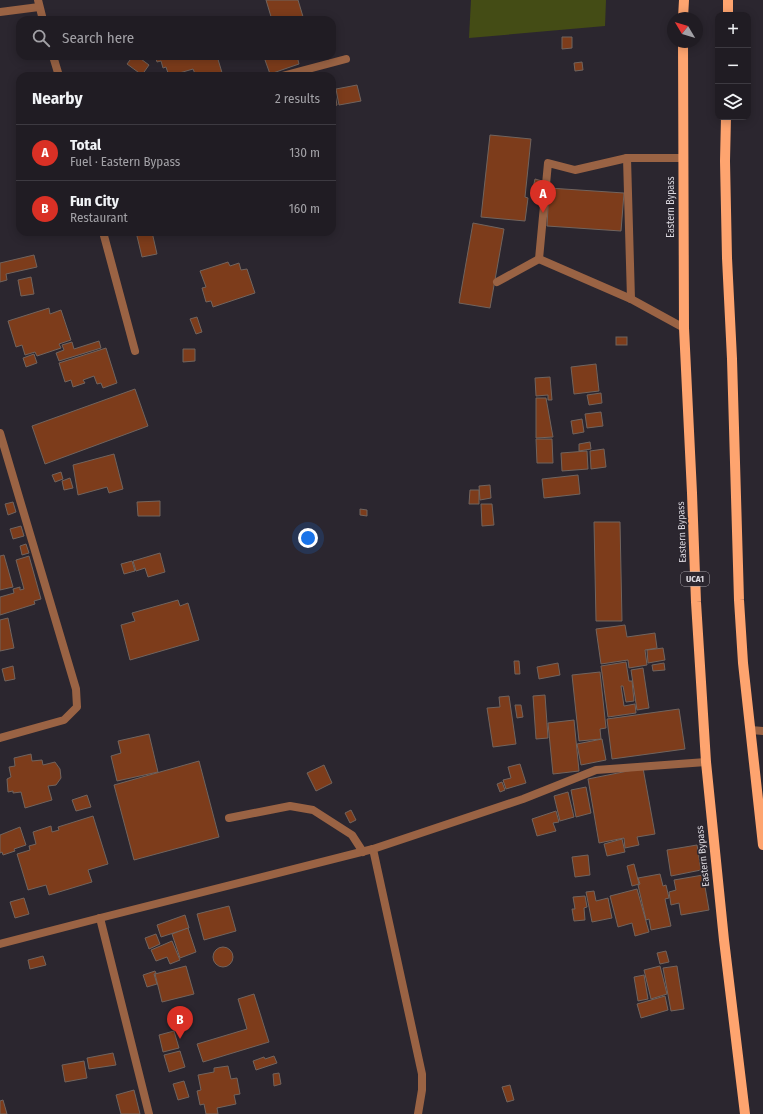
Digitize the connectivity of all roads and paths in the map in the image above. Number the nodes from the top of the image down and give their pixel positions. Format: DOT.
graph roads {
  1 [pos="684,0"];
  2 [pos="728,0"];
  3 [pos="38,3"];
  4 [pos="0,12"];
  5 [pos="683,12"];
  6 [pos="728,12"];
  7 [pos="42,16"];
  8 [pos="683,48"];
  9 [pos="346,58"];
  10 [pos="54,60"];
  11 [pos="58,72"];
  12 [pos="296,72"];
  13 [pos="726,120"];
  14 [pos="627,158"];
  15 [pos="682,158"];
  16 [pos="104,236"];
  17 [pos="540,259"];
  18 [pos="497,282"];
  19 [pos="631,299"];
  20 [pos="684,328"];
  21 [pos="135,351"];
  22 [pos="0,433"];
  23 [pos="751,730"];
  24 [pos="763,732"];
  25 [pos="0,738"];
  26 [pos="706,762"];
  27 [pos="229,818"];
  28 [pos="763,844"];
  29 [pos="373,849"];
  30 [pos="364,852"];
  31 [pos="100,918"];
  32 [pos="0,944"];
  33 [pos="149,1114"];
  34 [pos="418,1114"];
  35 [pos="745,1114"];
  1 -- 5 [label="main road"];
  2 -- 6 [label="main road"];
  3 -- 4 [label="street"];
  3 -- 7 [label="street"];
  8 -- 15 [label="main road, Eastern Bypass / UCA1"];
  9 -- 12 [label="street"];
  10 -- 11 [label="street"];
  13 -- 23 [label="main road"];
  14 -- 15 [label="street"];
  14 -- 17 [label="street"];
  14 -- 19 [label="street"];
  15 -- 20 [label="main road, Eastern Bypass / UCA1"];
  16 -- 21 [label="street"];
  17 -- 18 [label="street"];
  17 -- 19 [label="street"];
  19 -- 20 [label="street"];
  20 -- 26 [label="main road, Eastern Bypass / UCA1"];
  22 -- 25 [label="street"];
  23 -- 24 [label="street"];
  23 -- 28 [label="main road"];
  26 -- 29 [label="street"];
  26 -- 35 [label="main road, Eastern Bypass / UCA1"];
  27 -- 30 [label="street"];
  29 -- 30 [label="street"];
  29 -- 34 [label="street"];
  30 -- 31 [label="street"];
  31 -- 32 [label="street"];
  31 -- 33 [label="street"];
}
